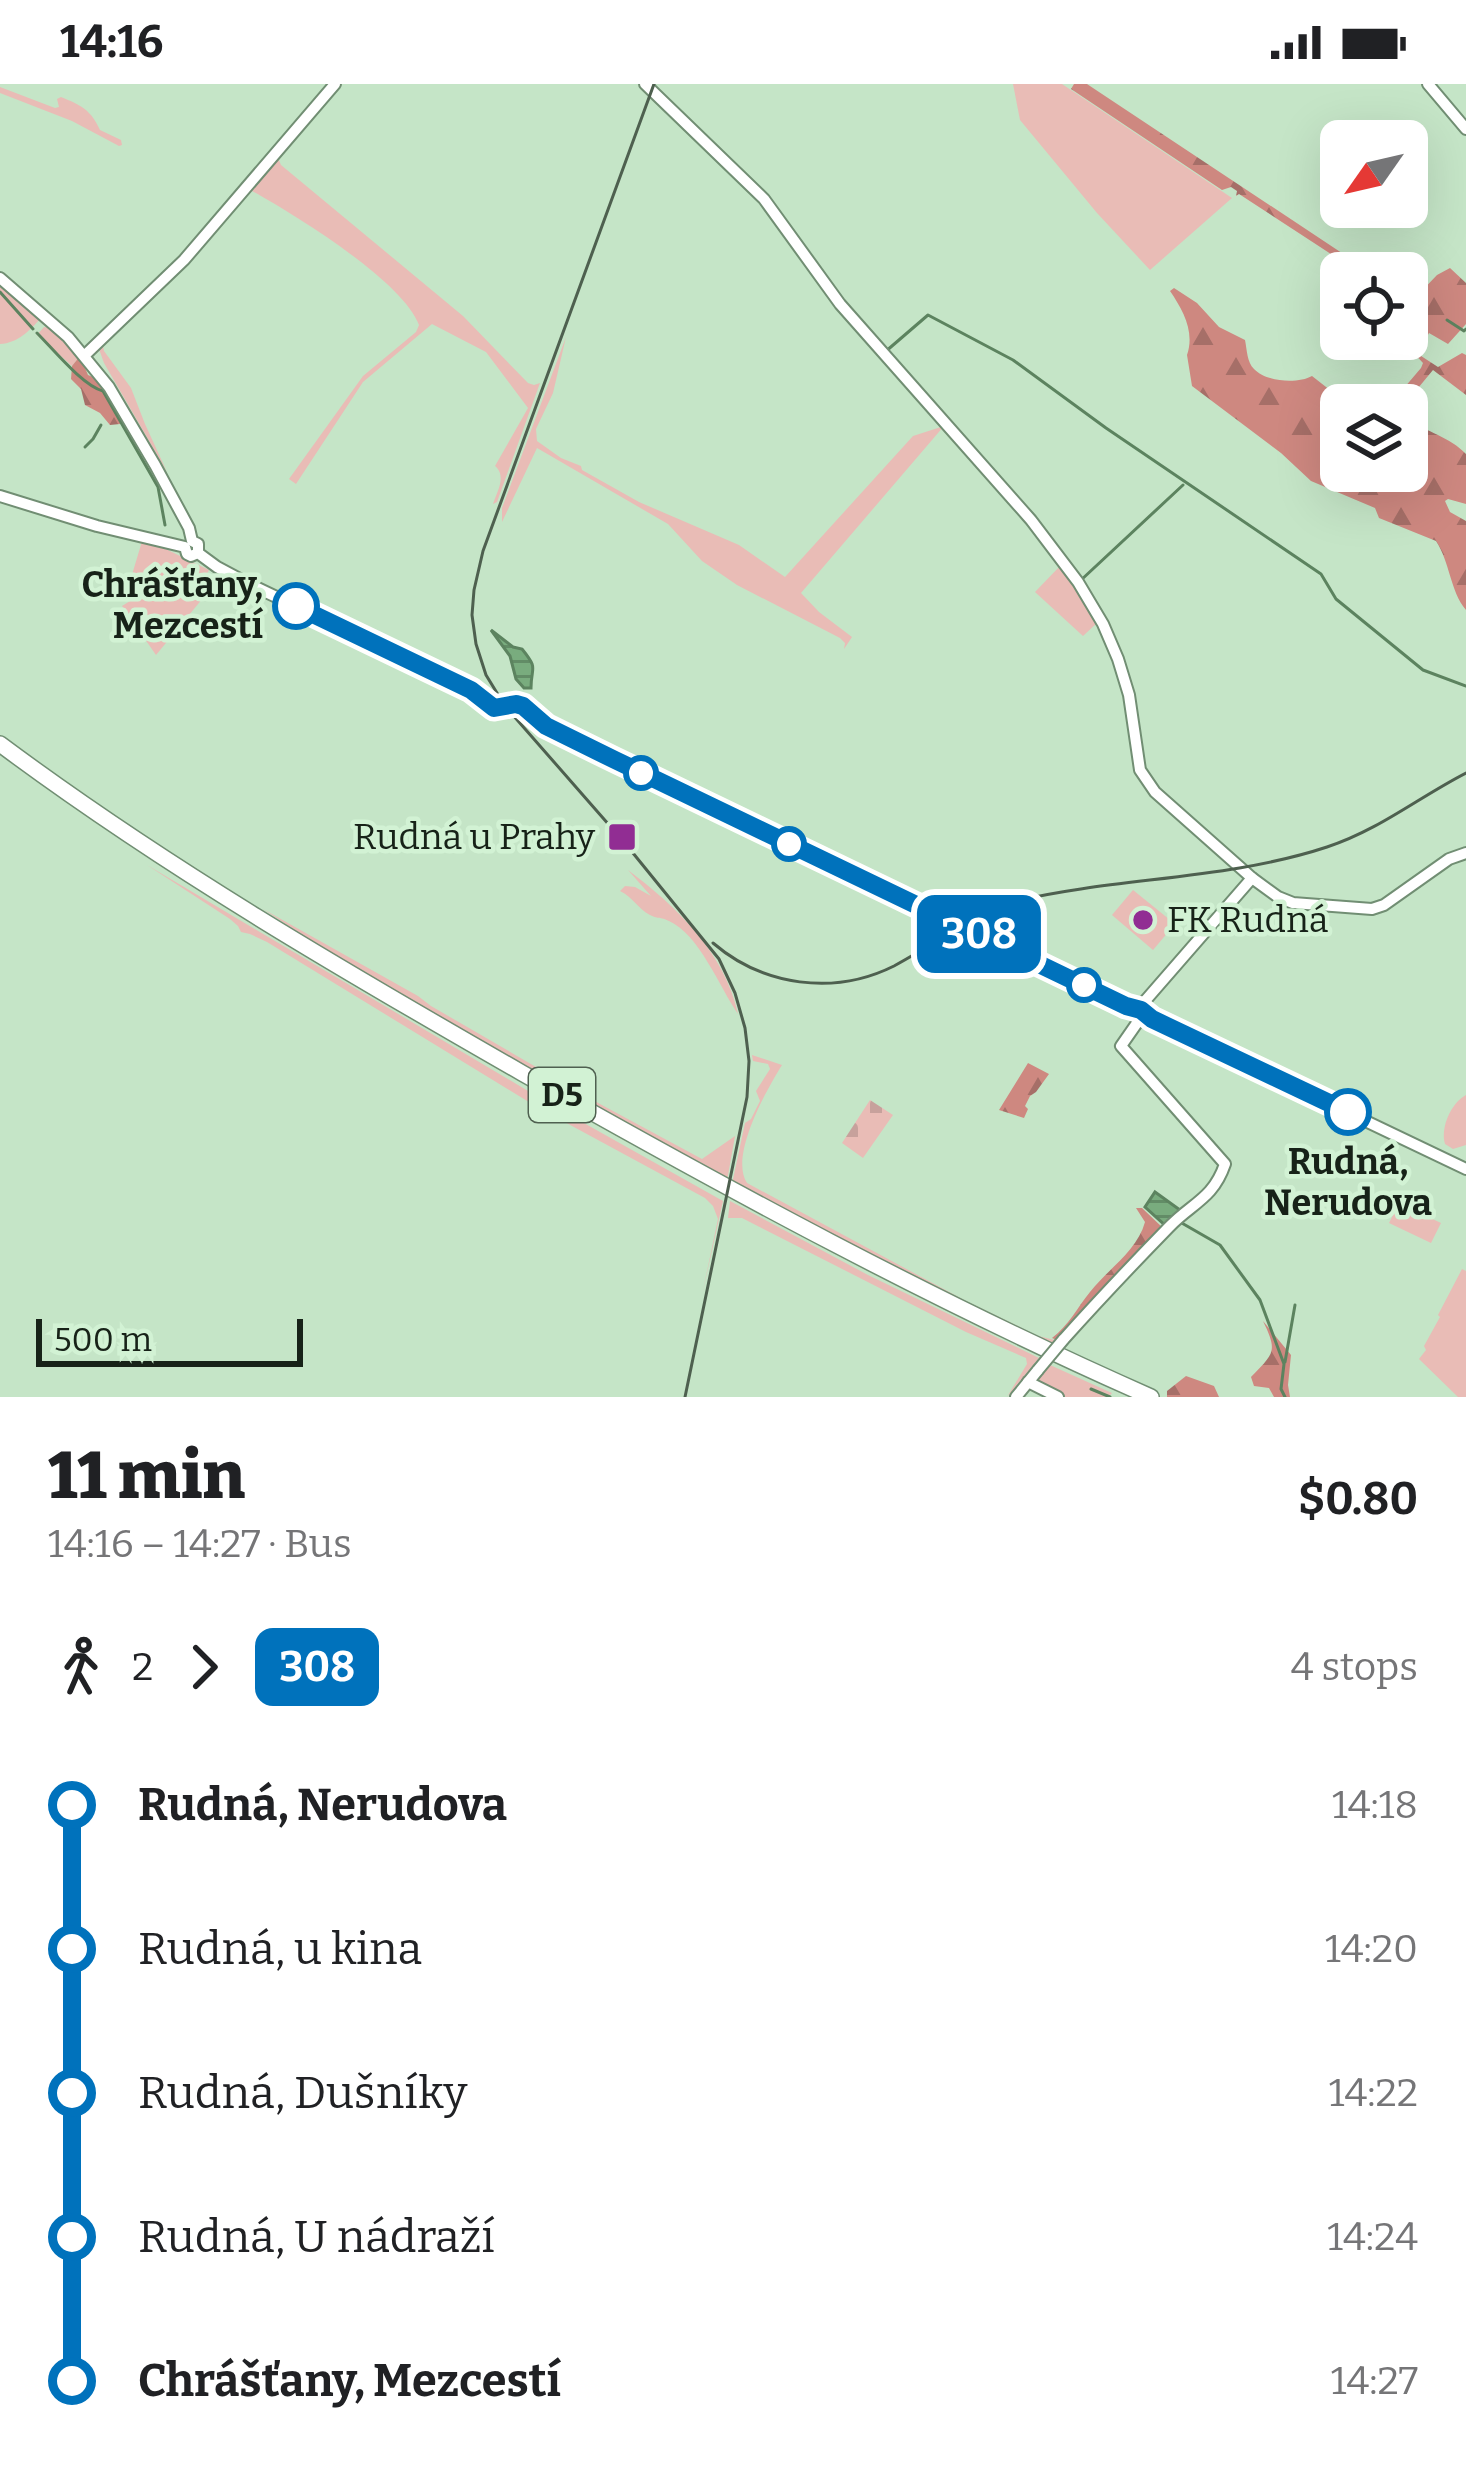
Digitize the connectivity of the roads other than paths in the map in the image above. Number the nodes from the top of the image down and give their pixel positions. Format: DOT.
graph roads {
  1 [pos="335,84"];
  2 [pos="645,84"];
  3 [pos="1428,84"];
  4 [pos="1466,129"];
  5 [pos="0,278"];
  6 [pos="85,355"];
  7 [pos="0,496"];
  8 [pos="192,547"];
  9 [pos="0,748"];
  10 [pos="1466,853"];
  11 [pos="1252,878"];
  12 [pos="1139,1014"];
  13 [pos="1466,1169"];
  14 [pos="1028,1382"];
  15 [pos="1016,1397"];
  16 [pos="1058,1397"];
  17 [pos="1135,1397"];
  18 [pos="1151,1397"];
  1 -- 6 [label="street"];
  2 -- 11 [label="street"];
  3 -- 4 [label="street"];
  5 -- 6 [label="street"];
  6 -- 8 [label="street"];
  7 -- 8 [label="street"];
  8 -- 12 [label="street"];
  9 -- 17 [label="highway, D5"];
  9 -- 18 [label="highway, D5"];
  10 -- 11 [label="street"];
  11 -- 12 [label="street"];
  12 -- 13 [label="street"];
  12 -- 14 [label="street, bridge"];
  14 -- 15 [label="street"];
  14 -- 16 [label="street"];
}
